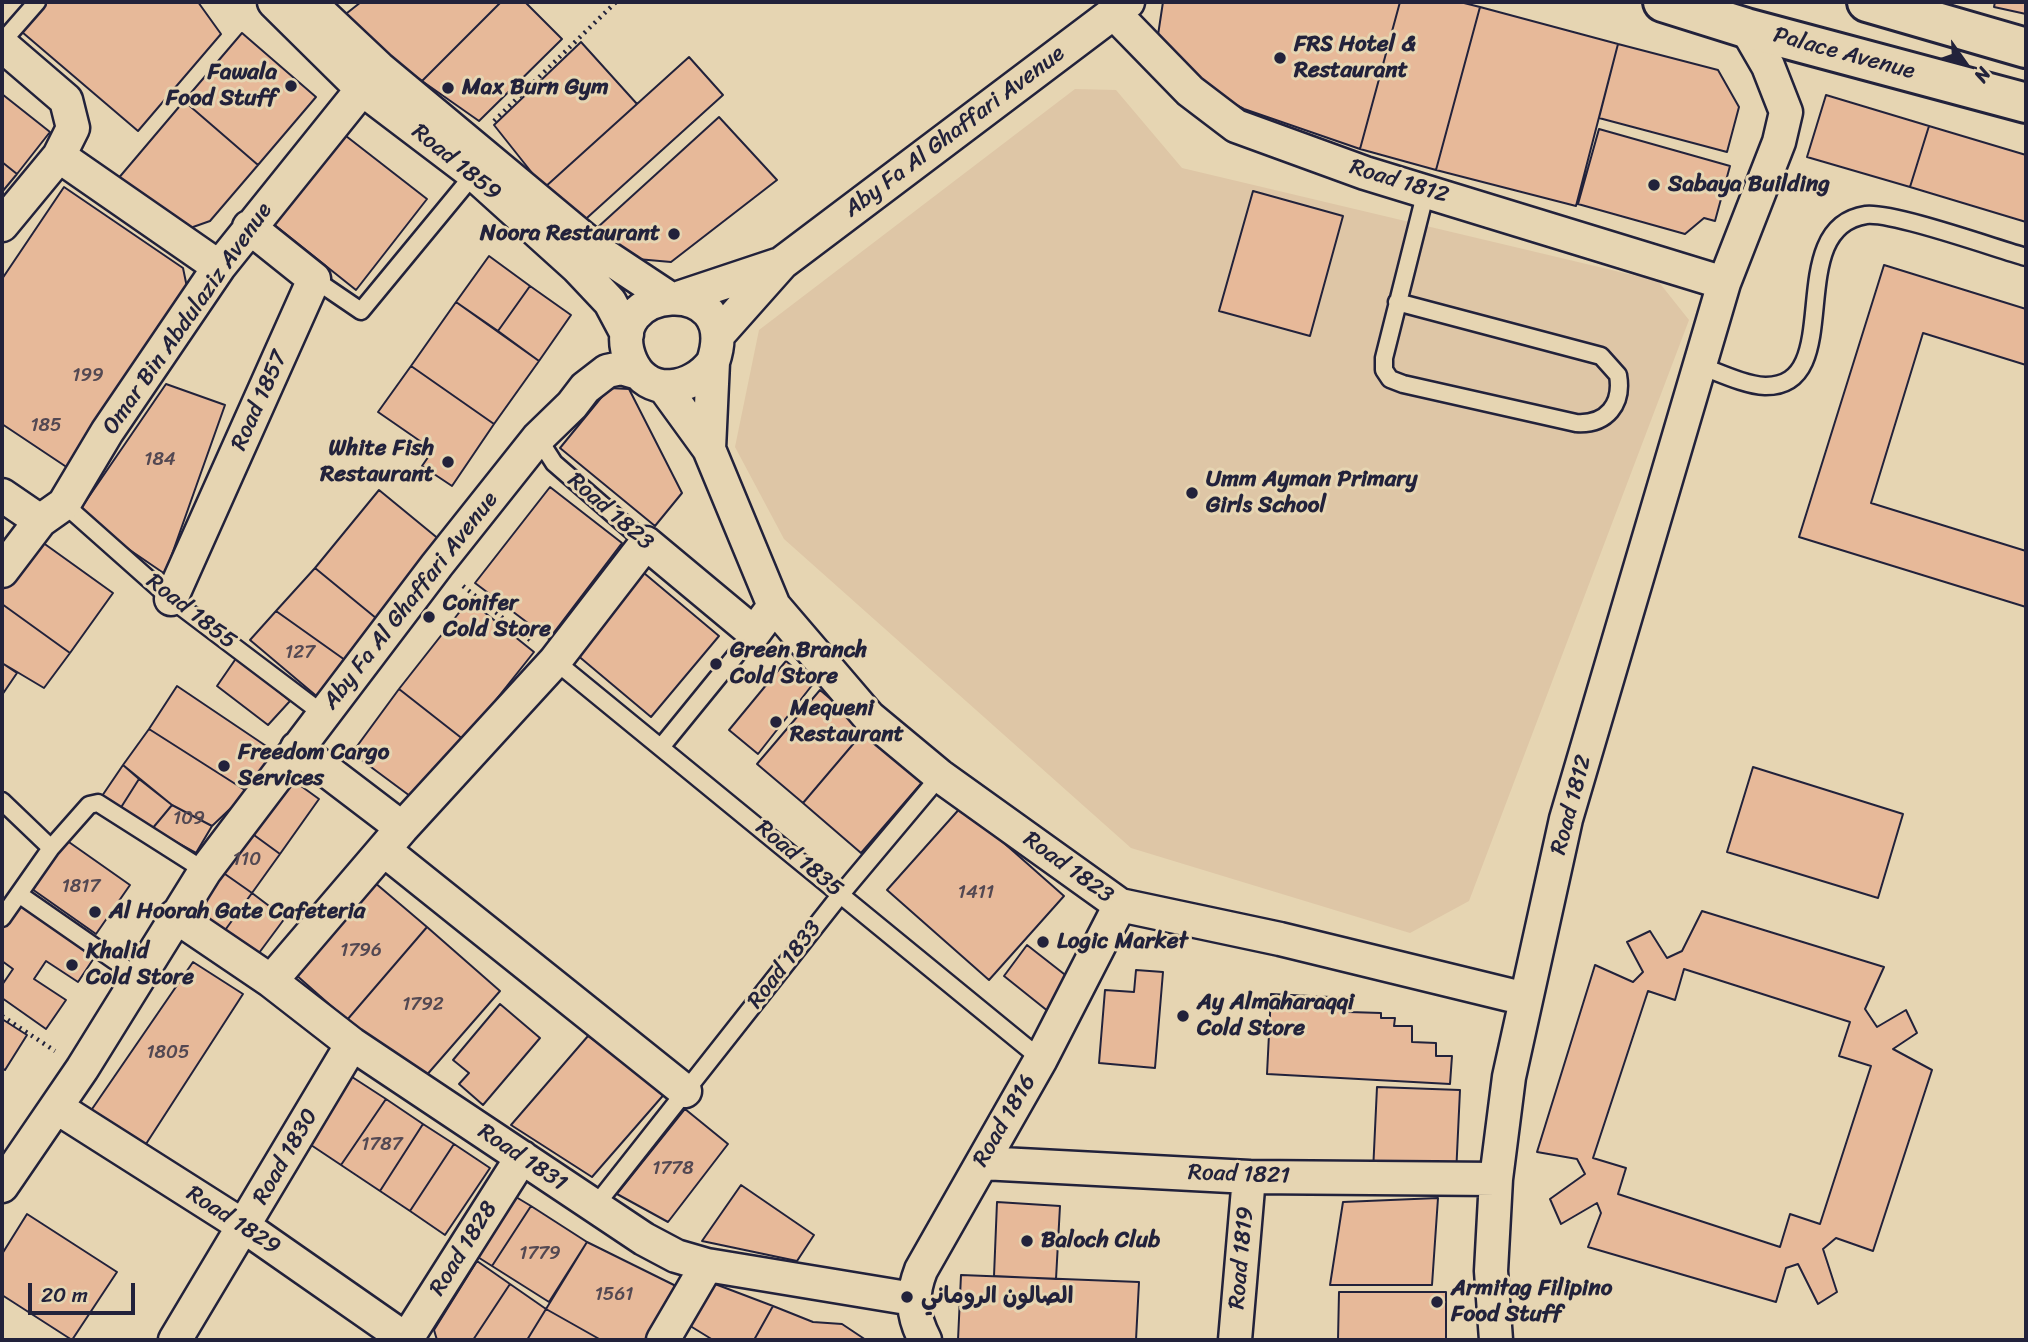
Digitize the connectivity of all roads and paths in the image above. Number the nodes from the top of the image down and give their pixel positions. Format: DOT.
graph roads {
  1 [pos="37,2"];
  2 [pos="616,2"];
  3 [pos="1663,2"];
  4 [pos="1867,2"];
  5 [pos="302,7"];
  6 [pos="1121,7"];
  7 [pos="1746,29"];
  8 [pos="2,43"];
  9 [pos="2026,48"];
  10 [pos="370,78"];
  11 [pos="2026,103"];
  12 [pos="471,142"];
  13 [pos="59,156"];
  14 [pos="474,174"];
  15 [pos="1426,191"];
  16 [pos="2,225"];
  17 [pos="249,227"];
  18 [pos="2026,257"];
  19 [pos="782,263"];
  20 [pos="219,267"];
  21 [pos="314,279"];
  22 [pos="1724,283"];
  23 [pos="674,297"];
  24 [pos="1397,302"];
  25 [pos="627,334"];
  26 [pos="715,349"];
  27 [pos="1698,365"];
  28 [pos="651,380"];
  29 [pos="538,438"];
  30 [pos="709,449"];
  31 [pos="2,495"];
  32 [pos="52,512"];
  33 [pos="646,543"];
  34 [pos="437,565"];
  35 [pos="2,571"];
  36 [pos="171,599"];
  37 [pos="774,606"];
  38 [pos="754,633"];
  39 [pos="555,661"];
  40 [pos="323,714"];
  41 [pos="662,746"];
  42 [pos="297,748"];
  43 [pos="940,776"];
  44 [pos="2,801"];
  45 [pos="393,839"];
  46 [pos="51,848"];
  47 [pos="205,872"];
  48 [pos="841,894"];
  49 [pos="20,895"];
  50 [pos="1121,905"];
  51 [pos="175,916"];
  52 [pos="2,918"];
  53 [pos="138,977"];
  54 [pos="271,981"];
  55 [pos="1526,999"];
  56 [pos="2,1016"];
  57 [pos="352,1044"];
  58 [pos="1041,1059"];
  59 [pos="82,1069"];
  60 [pos="685,1091"];
  61 [pos="56,1107"];
  62 [pos="522,1157"];
  63 [pos="982,1163"];
  64 [pos="1249,1177"];
  65 [pos="1496,1179"];
  66 [pos="2,1186"];
  67 [pos="595,1206"];
  68 [pos="245,1227"];
  69 [pos="707,1265"];
  70 [pos="913,1299"];
  71 [pos="175,1340"];
  72 [pos="406,1340"];
  73 [pos="663,1340"];
  74 [pos="925,1340"];
  75 [pos="1235,1340"];
  76 [pos="1496,1340"];
  1 -- 8 [label="lane"];
  2 -- 12 [label="path, Road 1859"];
  3 -- 7 [label="main road, Palace Avenue"];
  4 -- 9 [label="main road"];
  5 -- 10 [label="street, Road 1859"];
  6 -- 15 [label="street, Road 1812"];
  6 -- 19 [label="street, Aby Fa Al Ghaffari Avenue"];
  7 -- 11 [label="main road, Palace Avenue"];
  7 -- 22 [label="street, Road 1812"];
  8 -- 13 [label="street"];
  10 -- 12 [label="street, Road 1859"];
  10 -- 14 [label="street, Road 1859"];
  10 -- 17 [label="street, Omar Bin Abdulaziz Avenue"];
  12 -- 23 [label="street, Road 1859"];
  13 -- 16 [label="street"];
  13 -- 20 [label="street"];
  14 -- 21 [label="lane"];
  14 -- 25 [label="street, Road 1859"];
  15 -- 22 [label="street, Road 1812"];
  15 -- 24 [label="lane"];
  17 -- 20 [label="street, Omar Bin Abdulaziz Avenue"];
  17 -- 21 [label="street"];
  18 -- 27 [label="lane"];
  19 -- 23 [label="street, Aby Fa Al Ghaffari Avenue"];
  19 -- 26 [label="street, Aby Fa Al Ghaffari Avenue"];
  20 -- 32 [label="street, Omar Bin Abdulaziz Avenue"];
  21 -- 36 [label="street, Road 1857"];
  22 -- 27 [label="street, Road 1812"];
  23 -- 25 [label="street"];
  23 -- 26 [label="street"];
  24 -- 24 [label="lane"];
  25 -- 28 [label="street"];
  26 -- 28 [label="street"];
  26 -- 30 [label="street"];
  27 -- 55 [label="street, Road 1812"];
  28 -- 29 [label="street, Aby Fa Al Ghaffari Avenue"];
  28 -- 30 [label="street, Road 1823"];
  29 -- 33 [label="lane, Road 1823"];
  29 -- 34 [label="street, Aby Fa Al Ghaffari Avenue"];
  30 -- 37 [label="street, Road 1823"];
  31 -- 32 [label="street, Road 1855"];
  32 -- 35 [label="street, Omar Bin Abdulaziz Avenue"];
  32 -- 36 [label="lane, Road 1855"];
  33 -- 38 [label="street, Road 1823"];
  33 -- 39 [label="street"];
  34 -- 39 [label="path"];
  34 -- 40 [label="street, Aby Fa Al Ghaffari Avenue"];
  36 -- 40 [label="lane, Road 1855"];
  37 -- 38 [label="street"];
  37 -- 43 [label="street, Road 1823"];
  38 -- 41 [label="lane"];
  39 -- 41 [label="lane, Road 1835"];
  39 -- 45 [label="street"];
  40 -- 42 [label="street, Aby Fa Al Ghaffari Avenue"];
  41 -- 48 [label="lane, Road 1835"];
  42 -- 45 [label="street"];
  42 -- 47 [label="street, Aby Fa Al Ghaffari Avenue"];
  43 -- 48 [label="lane, Road 1833"];
  43 -- 50 [label="street, Road 1823"];
  44 -- 46 [label="lane"];
  45 -- 54 [label="street"];
  45 -- 60 [label="street"];
  46 -- 47 [label="lane"];
  46 -- 49 [label="lane"];
  47 -- 51 [label="street, Aby Fa Al Ghaffari Avenue"];
  48 -- 58 [label="lane, Road 1835"];
  48 -- 60 [label="lane, Road 1833"];
  49 -- 52 [label="lane"];
  49 -- 53 [label="lane"];
  50 -- 55 [label="street, Road 1823"];
  50 -- 58 [label="street, Road 1816"];
  51 -- 53 [label="street, Aby Fa Al Ghaffari Avenue"];
  51 -- 54 [label="street, Road 1831"];
  53 -- 59 [label="street, Aby Fa Al Ghaffari Avenue"];
  54 -- 57 [label="street, Road 1831"];
  55 -- 65 [label="street, Road 1812"];
  56 -- 59 [label="path"];
  57 -- 62 [label="street, Road 1831"];
  57 -- 68 [label="street, Road 1830"];
  58 -- 63 [label="street, Road 1816"];
  59 -- 61 [label="street, Aby Fa Al Ghaffari Avenue"];
  60 -- 67 [label="lane, Road 1833"];
  61 -- 66 [label="street, Aby Fa Al Ghaffari Avenue"];
  61 -- 68 [label="street, Road 1829"];
  62 -- 67 [label="street, Road 1831"];
  62 -- 72 [label="street, Road 1828"];
  63 -- 64 [label="street, Road 1821"];
  63 -- 70 [label="street, Road 1816"];
  64 -- 65 [label="street, Road 1821"];
  64 -- 75 [label="street, Road 1819"];
  65 -- 76 [label="street, Road 1812"];
  67 -- 69 [label="street, Road 1831"];
  68 -- 71 [label="street, Road 1830"];
  68 -- 72 [label="street, Road 1829"];
  69 -- 70 [label="street, Road 1831"];
  69 -- 73 [label="street"];
  70 -- 74 [label="street"];
}
